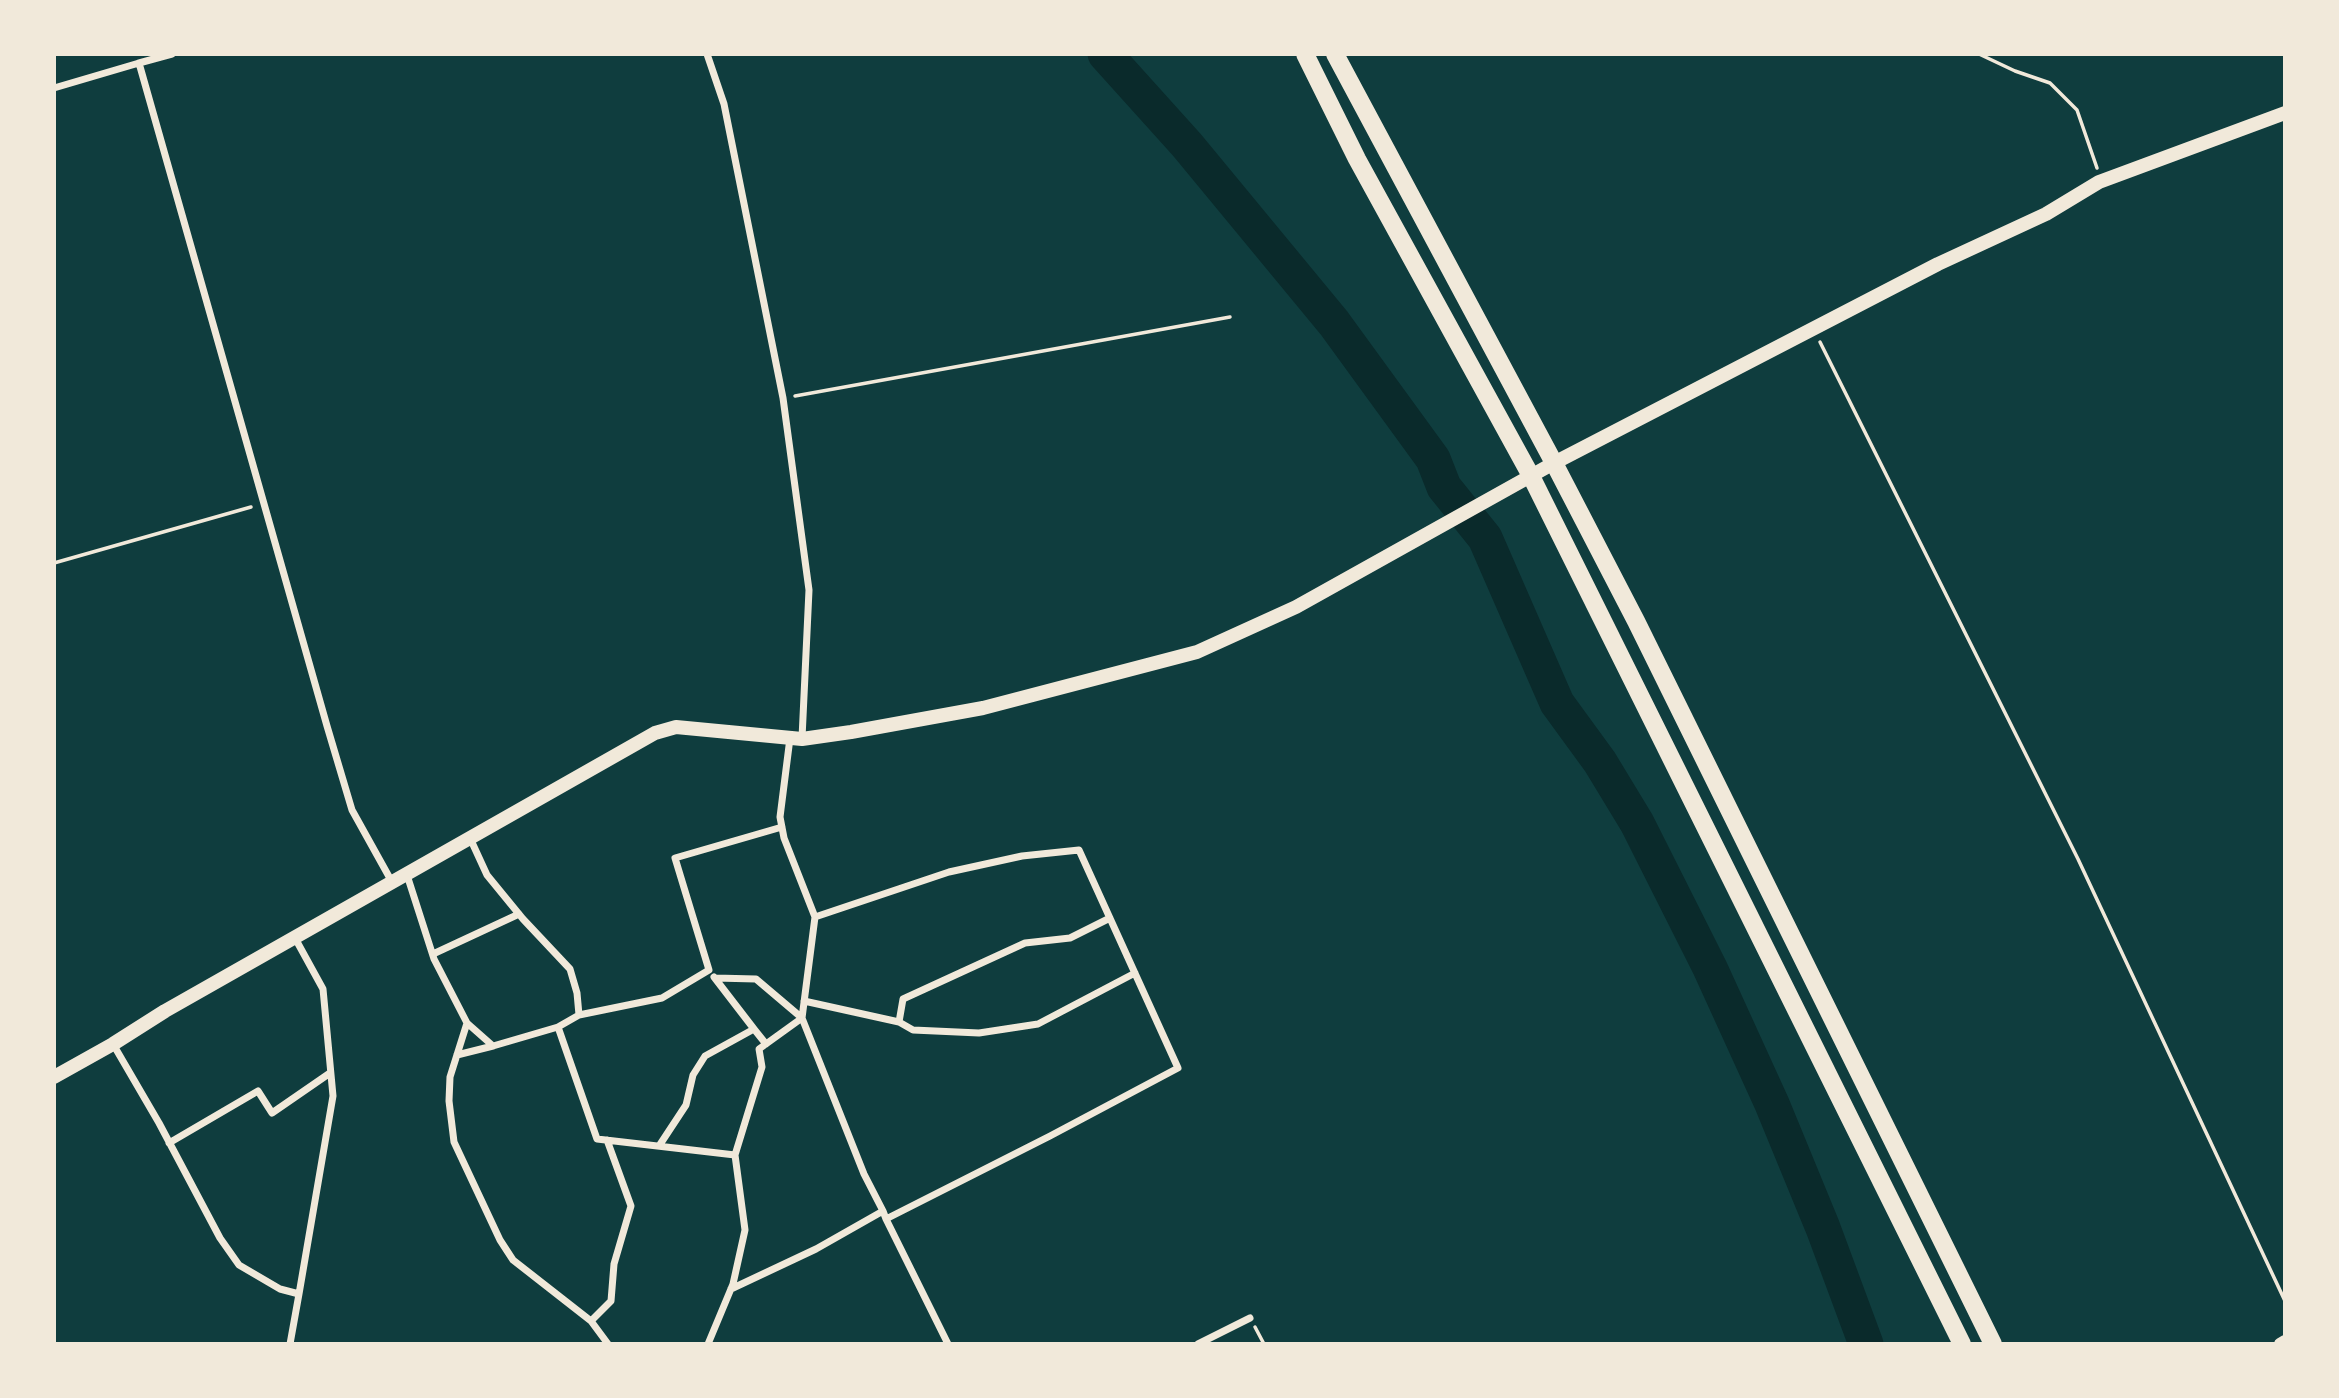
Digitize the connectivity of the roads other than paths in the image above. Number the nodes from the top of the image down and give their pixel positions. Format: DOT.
graph roads {
  1 [pos="172,54"];
  2 [pos="707,54"];
  3 [pos="1305,54"];
  4 [pos="1335,54"];
  5 [pos="139,64"];
  6 [pos="54,88"];
  7 [pos="2285,113"];
  8 [pos="1554,463"];
  9 [pos="1531,476"];
  10 [pos="796,738"];
  11 [pos="782,827"];
  12 [pos="469,838"];
  13 [pos="407,875"];
  14 [pos="393,883"];
  15 [pos="519,914"];
  16 [pos="815,917"];
  17 [pos="1110,918"];
  18 [pos="295,938"];
  19 [pos="433,954"];
  20 [pos="709,970"];
  21 [pos="1135,973"];
  22 [pos="715,978"];
  23 [pos="804,1002"];
  24 [pos="579,1015"];
  25 [pos="802,1017"];
  26 [pos="899,1022"];
  27 [pos="467,1024"];
  28 [pos="558,1027"];
  29 [pos="754,1029"];
  30 [pos="113,1044"];
  31 [pos="766,1044"];
  32 [pos="493,1046"];
  33 [pos="457,1055"];
  34 [pos="330,1073"];
  35 [pos="54,1077"];
  36 [pos="607,1140"];
  37 [pos="169,1143"];
  38 [pos="659,1146"];
  39 [pos="735,1155"];
  40 [pos="884,1215"];
  41 [pos="731,1289"];
  42 [pos="299,1294"];
  43 [pos="1250,1318"];
  44 [pos="592,1321"];
  45 [pos="2285,1341"];
  46 [pos="290,1344"];
  47 [pos="608,1344"];
  48 [pos="708,1344"];
  49 [pos="948,1344"];
  50 [pos="1198,1344"];
  51 [pos="1962,1344"];
  52 [pos="1993,1344"];
  53 [pos="2280,1344"];
  1 -- 5 [label="street"];
  2 -- 10 [label="street"];
  3 -- 9 [label="main road"];
  4 -- 8 [label="main road"];
  5 -- 6 [label="street"];
  5 -- 14 [label="street"];
  7 -- 8 [label="main road"];
  8 -- 9 [label="main road"];
  8 -- 52 [label="main road"];
  9 -- 10 [label="main road"];
  9 -- 51 [label="main road"];
  10 -- 11 [label="street"];
  10 -- 12 [label="main road"];
  11 -- 16 [label="street"];
  11 -- 20 [label="street"];
  12 -- 13 [label="main road"];
  12 -- 15 [label="street"];
  13 -- 14 [label="main road"];
  13 -- 19 [label="street"];
  14 -- 18 [label="main road"];
  15 -- 19 [label="street"];
  15 -- 24 [label="street"];
  16 -- 17 [label="street"];
  16 -- 23 [label="street"];
  17 -- 21 [label="street"];
  17 -- 26 [label="street"];
  18 -- 30 [label="main road"];
  18 -- 34 [label="street"];
  19 -- 27 [label="street"];
  20 -- 22 [label="street"];
  20 -- 24 [label="street"];
  21 -- 26 [label="street"];
  21 -- 40 [label="street"];
  22 -- 25 [label="street"];
  22 -- 29 [label="street"];
  23 -- 25 [label="street"];
  23 -- 26 [label="street"];
  24 -- 28 [label="street"];
  25 -- 31 [label="street"];
  25 -- 40 [label="street"];
  27 -- 32 [label="street"];
  27 -- 33 [label="street"];
  28 -- 32 [label="street"];
  28 -- 36 [label="street"];
  29 -- 31 [label="street"];
  29 -- 38 [label="street"];
  30 -- 35 [label="main road"];
  30 -- 37 [label="street"];
  31 -- 39 [label="street"];
  32 -- 33 [label="street"];
  33 -- 44 [label="street"];
  34 -- 37 [label="street"];
  34 -- 42 [label="street"];
  36 -- 38 [label="street"];
  36 -- 44 [label="street"];
  37 -- 42 [label="street"];
  38 -- 39 [label="street"];
  39 -- 41 [label="street"];
  40 -- 41 [label="street"];
  40 -- 49 [label="street"];
  41 -- 48 [label="street"];
  42 -- 46 [label="street"];
  43 -- 50 [label="street"];
  44 -- 47 [label="street"];
  45 -- 53 [label="street"];
}
